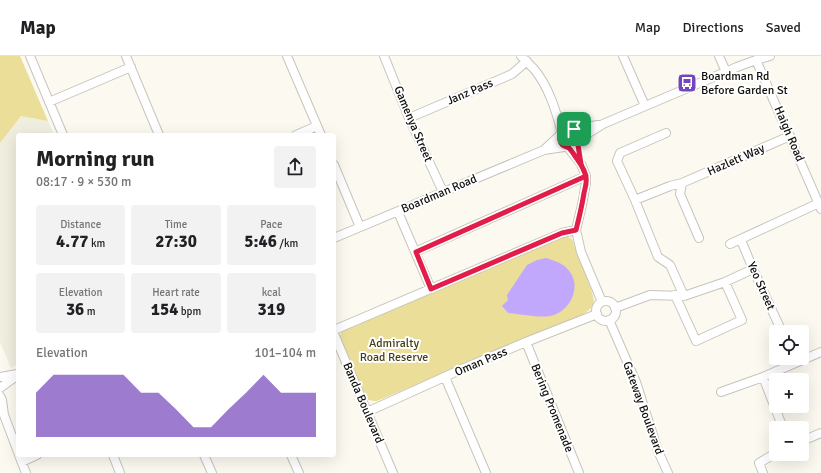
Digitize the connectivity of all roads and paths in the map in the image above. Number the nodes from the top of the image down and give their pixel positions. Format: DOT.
graph roads {
  1 [pos="30,56"];
  2 [pos="126,56"];
  3 [pos="287,56"];
  4 [pos="384,56"];
  5 [pos="623,56"];
  6 [pos="718,56"];
  7 [pos="770,56"];
  8 [pos="524,59"];
  9 [pos="756,60"];
  10 [pos="131,67"];
  11 [pos="726,72"];
  12 [pos="49,102"];
  13 [pos="645,106"];
  14 [pos="555,109"];
  15 [pos="410,118"];
  16 [pos="603,124"];
  17 [pos="317,126"];
  18 [pos="572,129"];
  19 [pos="62,133"];
  20 [pos="158,133"];
  21 [pos="301,133"];
  22 [pos="320,133"];
  23 [pos="666,133"];
  24 [pos="561,134"];
  25 [pos="790,136"];
  26 [pos="579,143"];
  27 [pos="567,148"];
  28 [pos="544,150"];
  29 [pos="581,164"];
  30 [pos="336,170"];
  31 [pos="586,176"];
  32 [pos="682,183"];
  33 [pos="442,192"];
  34 [pos="635,200"];
  35 [pos="820,206"];
  36 [pos="398,212"];
  37 [pos="360,227"];
  38 [pos="576,230"];
  39 [pos="336,237"];
  40 [pos="699,238"];
  41 [pos="741,240"];
  42 [pos="730,244"];
  43 [pos="416,252"];
  44 [pos="753,269"];
  45 [pos="725,282"];
  46 [pos="431,289"];
  47 [pos="675,295"];
  48 [pos="684,296"];
  49 [pos="602,302"];
  50 [pos="615,308"];
  51 [pos="597,314"];
  52 [pos="609,320"];
  53 [pos="779,325"];
  54 [pos="336,329"];
  55 [pos="336,339"];
  56 [pos="526,342"];
  57 [pos="821,352"];
  58 [pos="809,356"];
  59 [pos="786,365"];
  60 [pos="16,374"];
  61 [pos="16,376"];
  62 [pos="0,377"];
  63 [pos="445,377"];
  64 [pos="763,377"];
  65 [pos="0,388"];
  66 [pos="721,392"];
  67 [pos="0,396"];
  68 [pos="2,412"];
  69 [pos="367,412"];
  70 [pos="780,421"];
  71 [pos="821,433"];
  72 [pos="809,438"];
  73 [pos="16,446"];
  74 [pos="20,457"];
  75 [pos="113,457"];
  76 [pos="205,457"];
  77 [pos="293,457"];
  78 [pos="769,457"];
  79 [pos="26,473"];
  80 [pos="120,473"];
  81 [pos="212,473"];
  82 [pos="299,473"];
  83 [pos="393,473"];
  84 [pos="486,473"];
  85 [pos="579,473"];
  86 [pos="668,473"];
  87 [pos="763,473"];
  1 -- 12 [label="street"];
  2 -- 10 [label="street"];
  3 -- 17 [label="street"];
  4 -- 15 [label="street, Gamenya Street"];
  5 -- 13 [label="street"];
  6 -- 11 [label="street"];
  7 -- 9 [label="street, Boardman Road"];
  8 -- 14 [label="street"];
  8 -- 15 [label="street, Janz Pass"];
  9 -- 11 [label="street, Boardman Road"];
  9 -- 25 [label="street, Haigh Road"];
  10 -- 12 [label="street"];
  10 -- 20 [label="street"];
  11 -- 13 [label="street, Boardman Road"];
  12 -- 19 [label="street"];
  13 -- 16 [label="street, Boardman Road"];
  14 -- 18 [label="street"];
  14 -- 24 [label="street"];
  15 -- 33 [label="street, Gamenya Street"];
  16 -- 18 [label="street, Boardman Road"];
  16 -- 26 [label="street, Boardman Road"];
  17 -- 21 [label="street"];
  17 -- 22 [label="street"];
  18 -- 24 [label="street, Boardman Road"];
  18 -- 26 [label="street"];
  23 -- 34 [label="street"];
  24 -- 27 [label="street"];
  24 -- 28 [label="street, Boardman Road"];
  25 -- 32 [label="street, Hazlett Way"];
  25 -- 35 [label="street, Haigh Road"];
  26 -- 27 [label="street, Boardman Road"];
  26 -- 29 [label="street"];
  27 -- 28 [label="street, Boardman Road"];
  27 -- 29 [label="street"];
  28 -- 33 [label="street, Boardman Road"];
  29 -- 31 [label="street"];
  30 -- 37 [label="street"];
  31 -- 38 [label="street"];
  31 -- 43 [label="street"];
  32 -- 34 [label="street, Hazlett Way"];
  32 -- 40 [label="street"];
  33 -- 36 [label="street, Boardman Road"];
  34 -- 48 [label="street"];
  35 -- 41 [label="street"];
  36 -- 37 [label="street, Boardman Road"];
  36 -- 43 [label="street"];
  37 -- 39 [label="street, Boardman Road"];
  38 -- 46 [label="street"];
  38 -- 49 [label="street"];
  41 -- 42 [label="street"];
  41 -- 44 [label="street, Yeo Street"];
  43 -- 46 [label="street"];
  44 -- 45 [label="street"];
  44 -- 53 [label="street, Yeo Street"];
  45 -- 47 [label="street"];
  45 -- 48 [label="street"];
  46 -- 54 [label="street"];
  47 -- 48 [label="street"];
  47 -- 50 [label="street"];
  49 -- 50 [label="street"];
  49 -- 51 [label="street"];
  50 -- 52 [label="street"];
  51 -- 52 [label="street"];
  51 -- 56 [label="street, Oman Pass"];
  52 -- 86 [label="street, Gateway Boulevard"];
  55 -- 69 [label="street, Banda Boulevard"];
  56 -- 63 [label="street, Oman Pass"];
  56 -- 85 [label="street, Bering Promenade"];
  57 -- 58 [label="street"];
  59 -- 64 [label="street"];
  60 -- 62 [label="street"];
  61 -- 65 [label="street"];
  63 -- 69 [label="street, Oman Pass"];
  63 -- 84 [label="street"];
  64 -- 66 [label="street"];
  64 -- 70 [label="street"];
  67 -- 68 [label="street"];
  68 -- 73 [label="street"];
  69 -- 83 [label="street, Banda Boulevard"];
  71 -- 72 [label="street"];
  74 -- 79 [label="street"];
  75 -- 80 [label="street"];
  76 -- 81 [label="street"];
  77 -- 82 [label="street"];
  78 -- 87 [label="street"];
}
